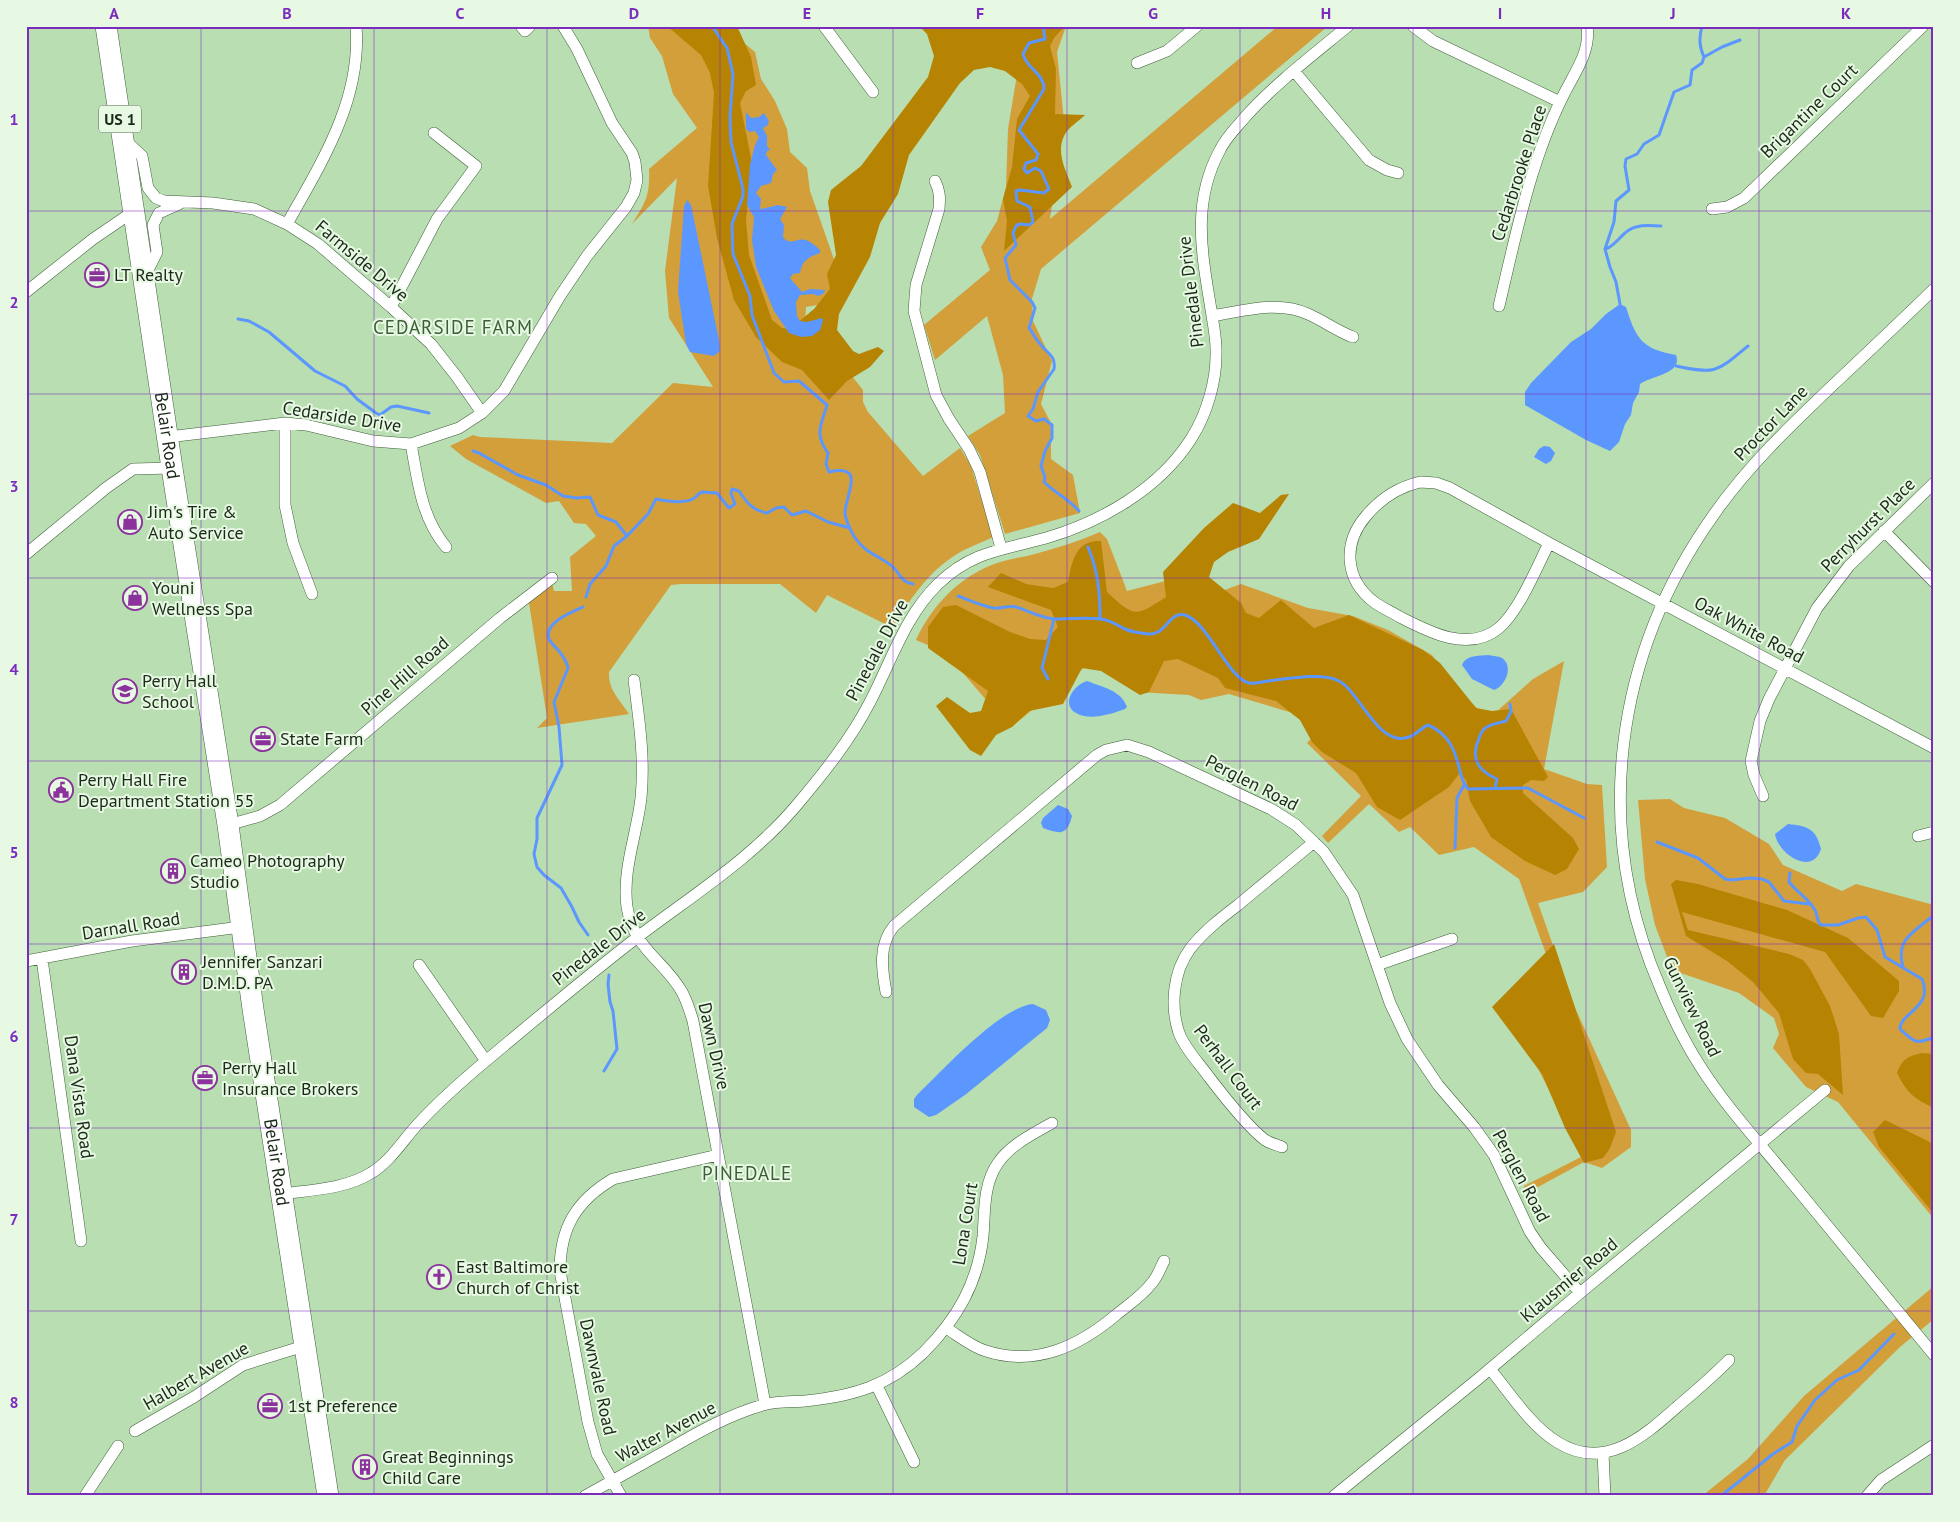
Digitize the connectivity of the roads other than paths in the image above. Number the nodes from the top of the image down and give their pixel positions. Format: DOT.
graph roads {
  1 [pos="106,26"];
  2 [pos="356,26"];
  3 [pos="521,26"];
  4 [pos="530,26"];
  5 [pos="563,26"];
  6 [pos="824,26"];
  7 [pos="1196,26"];
  8 [pos="1348,26"];
  9 [pos="1413,26"];
  10 [pos="1587,26"];
  11 [pos="1923,26"];
  12 [pos="1137,63"];
  13 [pos="1294,71"];
  14 [pos="873,92"];
  15 [pos="1560,102"];
  16 [pos="434,133"];
  17 [pos="123,138"];
  18 [pos="1398,172"];
  19 [pos="935,181"];
  20 [pos="180,203"];
  21 [pos="1712,209"];
  22 [pos="134,211"];
  23 [pos="287,224"];
  24 [pos="144,278"];
  25 [pos="1934,289"];
  26 [pos="26,292"];
  27 [pos="1499,306"];
  28 [pos="391,307"];
  29 [pos="1212,316"];
  30 [pos="1354,337"];
  31 [pos="482,413"];
  32 [pos="285,423"];
  33 [pos="168,437"];
  34 [pos="411,444"];
  35 [pos="172,468"];
  36 [pos="1934,483"];
  37 [pos="1884,531"];
  38 [pos="1549,543"];
  39 [pos="446,547"];
  40 [pos="1001,548"];
  41 [pos="26,554"];
  42 [pos="552,578"];
  43 [pos="1934,582"];
  44 [pos="312,594"];
  45 [pos="1662,603"];
  46 [pos="1785,669"];
  47 [pos="634,680"];
  48 [pos="1934,748"];
  49 [pos="1763,796"];
  50 [pos="228,826"];
  51 [pos="1934,832"];
  52 [pos="1918,836"];
  53 [pos="1314,842"];
  54 [pos="241,927"];
  55 [pos="637,938"];
  56 [pos="1452,939"];
  57 [pos="42,959"];
  58 [pos="26,961"];
  59 [pos="419,965"];
  60 [pos="1377,965"];
  61 [pos="886,992"];
  62 [pos="486,1061"];
  63 [pos="1825,1090"];
  64 [pos="1052,1123"];
  65 [pos="1759,1143"];
  66 [pos="1282,1147"];
  67 [pos="718,1155"];
  68 [pos="281,1194"];
  69 [pos="81,1241"];
  70 [pos="1164,1261"];
  71 [pos="1580,1293"];
  72 [pos="946,1328"];
  73 [pos="304,1346"];
  74 [pos="1934,1355"];
  75 [pos="1729,1360"];
  76 [pos="1490,1369"];
  77 [pos="877,1386"];
  78 [pos="765,1404"];
  79 [pos="135,1431"];
  80 [pos="1934,1445"];
  81 [pos="118,1446"];
  82 [pos="1603,1453"];
  83 [pos="914,1462"];
  84 [pos="613,1480"];
  85 [pos="84,1496"];
  86 [pos="328,1496"];
  87 [pos="585,1496"];
  88 [pos="621,1496"];
  89 [pos="1334,1496"];
  90 [pos="1605,1496"];
  91 [pos="1867,1496"];
  1 -- 17 [label="highway, Belair Road / US 1"];
  2 -- 23 [label="street"];
  3 -- 4 [label="street"];
  5 -- 31 [label="street, Cedarside Drive"];
  6 -- 14 [label="street"];
  7 -- 12 [label="street"];
  8 -- 13 [label="street, Pinedale Drive"];
  9 -- 15 [label="street"];
  10 -- 15 [label="street, Cedarbrooke Place"];
  11 -- 21 [label="street, Brigantine Court"];
  13 -- 18 [label="street"];
  13 -- 29 [label="street, Pinedale Drive"];
  15 -- 27 [label="street, Cedarbrooke Place"];
  16 -- 28 [label="street"];
  17 -- 20 [label="street, Farmside Drive"];
  17 -- 22 [label="highway, Belair Road / US 1"];
  19 -- 40 [label="street"];
  20 -- 23 [label="street, Farmside Drive"];
  20 -- 24 [label="street, Farmside Drive"];
  22 -- 24 [label="highway, Belair Road / US 1"];
  22 -- 26 [label="street"];
  23 -- 28 [label="street, Farmside Drive"];
  24 -- 33 [label="highway, Belair Road / US 1"];
  25 -- 45 [label="street, Proctor Lane"];
  28 -- 31 [label="street, Farmside Drive"];
  29 -- 30 [label="street"];
  29 -- 40 [label="street, Pinedale Drive"];
  31 -- 34 [label="street, Cedarside Drive"];
  32 -- 33 [label="street, Cedarside Drive"];
  32 -- 34 [label="street, Cedarside Drive"];
  32 -- 44 [label="street"];
  33 -- 35 [label="highway, Belair Road / US 1"];
  34 -- 39 [label="street"];
  35 -- 41 [label="street"];
  35 -- 50 [label="highway, Belair Road / US 1"];
  36 -- 37 [label="street, Perryhurst Place"];
  37 -- 43 [label="street"];
  37 -- 46 [label="street, Perryhurst Place"];
  38 -- 38 [label="street, Oak White Road"];
  38 -- 45 [label="street, Oak White Road"];
  40 -- 55 [label="street, Pinedale Drive"];
  42 -- 50 [label="street, Pine Hill Road"];
  45 -- 46 [label="street, Oak White Road"];
  45 -- 65 [label="street, Gunview Road"];
  46 -- 48 [label="street, Oak White Road"];
  46 -- 49 [label="street, Perryhurst Place"];
  47 -- 55 [label="street, Dawn Drive"];
  50 -- 54 [label="highway, Belair Road / US 1"];
  51 -- 52 [label="street"];
  53 -- 60 [label="street, Perglen Road"];
  53 -- 61 [label="street, Perglen Road"];
  53 -- 66 [label="street, Perhall Court"];
  54 -- 57 [label="street, Darnall Road"];
  54 -- 68 [label="highway, Belair Road / US 1"];
  55 -- 62 [label="street, Pinedale Drive"];
  55 -- 67 [label="street, Dawn Drive"];
  56 -- 60 [label="street"];
  57 -- 58 [label="street, Darnall Road"];
  57 -- 69 [label="street, Dana Vista Road"];
  59 -- 62 [label="street"];
  60 -- 71 [label="street, Perglen Road"];
  62 -- 68 [label="street, Pinedale Drive"];
  63 -- 65 [label="street, Klausmier Road"];
  64 -- 72 [label="street, Lona Court"];
  65 -- 71 [label="street, Klausmier Road"];
  65 -- 74 [label="street, Gunview Road"];
  67 -- 78 [label="street, Dawn Drive"];
  67 -- 84 [label="street, Dawnvale Road"];
  68 -- 73 [label="highway, Belair Road / US 1"];
  70 -- 72 [label="street"];
  71 -- 76 [label="street, Klausmier Road"];
  72 -- 77 [label="street, Lona Court"];
  73 -- 79 [label="street, Halbert Avenue"];
  73 -- 86 [label="highway, Belair Road / US 1"];
  75 -- 82 [label="street"];
  76 -- 82 [label="street"];
  76 -- 89 [label="street, Klausmier Road"];
  77 -- 78 [label="street, Lona Court"];
  77 -- 83 [label="street"];
  78 -- 84 [label="street, Walter Avenue"];
  80 -- 91 [label="street"];
  81 -- 85 [label="street"];
  82 -- 90 [label="street"];
  84 -- 87 [label="street, Walter Avenue"];
  84 -- 88 [label="street, Dawnvale Road"];
}
